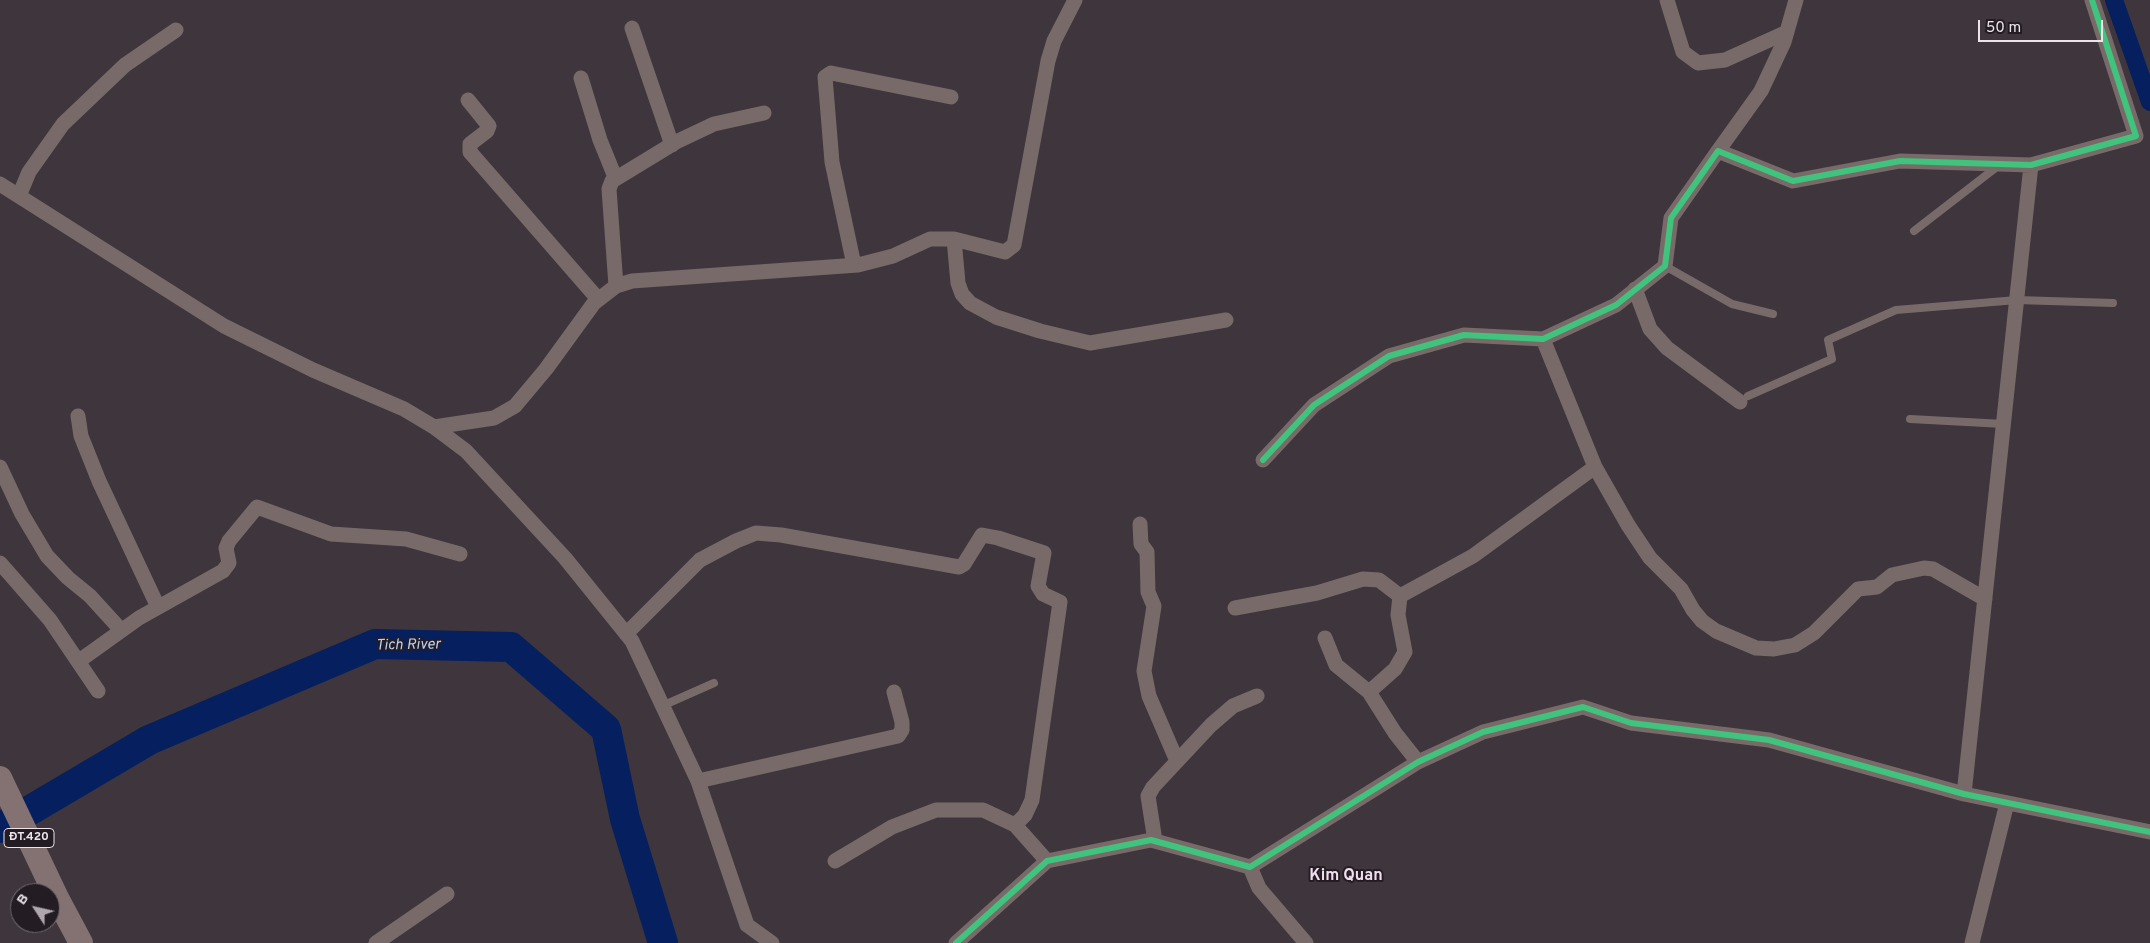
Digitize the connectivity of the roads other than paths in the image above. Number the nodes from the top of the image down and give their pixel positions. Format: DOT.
graph roads {
  1 [pos="1075,0"];
  2 [pos="1667,0"];
  3 [pos="1796,0"];
  4 [pos="2092,0"];
  5 [pos="632,28"];
  6 [pos="176,30"];
  7 [pos="1787,32"];
  8 [pos="581,78"];
  9 [pos="951,97"];
  10 [pos="468,100"];
  11 [pos="764,113"];
  12 [pos="2144,134"];
  13 [pos="672,145"];
  14 [pos="1718,151"];
  15 [pos="1999,164"];
  16 [pos="2032,165"];
  17 [pos="615,177"];
  18 [pos="0,184"];
  19 [pos="18,196"];
  20 [pos="1914,232"];
  21 [pos="954,240"];
  22 [pos="854,265"];
  23 [pos="1665,266"];
  24 [pos="616,286"];
  25 [pos="1635,289"];
  26 [pos="598,298"];
  27 [pos="2017,300"];
  28 [pos="2113,303"];
  29 [pos="1773,314"];
  30 [pos="1226,320"];
  31 [pos="1543,339"];
  32 [pos="1744,399"];
  33 [pos="78,416"];
  34 [pos="1910,419"];
  35 [pos="2004,424"];
  36 [pos="434,427"];
  37 [pos="1263,460"];
  38 [pos="0,467"];
  39 [pos="1595,467"];
  40 [pos="1140,524"];
  41 [pos="460,554"];
  42 [pos="0,563"];
  43 [pos="1400,596"];
  44 [pos="1985,600"];
  45 [pos="158,607"];
  46 [pos="1235,608"];
  47 [pos="121,630"];
  48 [pos="626,634"];
  49 [pos="1325,638"];
  50 [pos="78,661"];
  51 [pos="714,683"];
  52 [pos="98,691"];
  53 [pos="894,692"];
  54 [pos="1369,692"];
  55 [pos="1257,696"];
  56 [pos="662,706"];
  57 [pos="1176,762"];
  58 [pos="1418,762"];
  59 [pos="0,778"];
  60 [pos="698,781"];
  61 [pos="1964,794"];
  62 [pos="2007,803"];
  63 [pos="1015,826"];
  64 [pos="2150,832"];
  65 [pos="1155,841"];
  66 [pos="835,861"];
  67 [pos="1047,861"];
  68 [pos="1250,867"];
  69 [pos="447,894"];
  70 [pos="81,943"];
  71 [pos="376,943"];
  72 [pos="772,943"];
  73 [pos="956,943"];
  74 [pos="1306,943"];
  75 [pos="1972,943"];
  1 -- 21 [label="street"];
  2 -- 7 [label="street"];
  3 -- 7 [label="street"];
  4 -- 12 [label="street"];
  5 -- 13 [label="street"];
  6 -- 19 [label="street"];
  7 -- 14 [label="street"];
  8 -- 17 [label="street"];
  9 -- 22 [label="street"];
  10 -- 26 [label="street"];
  11 -- 13 [label="street"];
  12 -- 16 [label="street"];
  13 -- 17 [label="street"];
  14 -- 15 [label="street"];
  14 -- 23 [label="street"];
  15 -- 16 [label="street"];
  15 -- 20 [label="lane"];
  16 -- 27 [label="street"];
  17 -- 24 [label="street"];
  18 -- 19 [label="street"];
  19 -- 36 [label="street"];
  21 -- 22 [label="street"];
  21 -- 30 [label="street"];
  22 -- 24 [label="street"];
  23 -- 25 [label="street"];
  23 -- 29 [label="lane"];
  24 -- 26 [label="street"];
  25 -- 31 [label="street"];
  25 -- 32 [label="street"];
  26 -- 36 [label="street"];
  27 -- 28 [label="lane"];
  27 -- 32 [label="lane"];
  27 -- 35 [label="street"];
  31 -- 37 [label="street"];
  31 -- 39 [label="street"];
  33 -- 45 [label="street"];
  34 -- 35 [label="lane"];
  35 -- 44 [label="street"];
  36 -- 48 [label="street"];
  38 -- 47 [label="street"];
  39 -- 43 [label="street"];
  39 -- 44 [label="street"];
  40 -- 57 [label="street"];
  41 -- 45 [label="street"];
  42 -- 50 [label="street"];
  43 -- 46 [label="street"];
  43 -- 54 [label="street"];
  44 -- 61 [label="street"];
  45 -- 47 [label="street"];
  47 -- 50 [label="street"];
  48 -- 56 [label="street"];
  48 -- 63 [label="street"];
  49 -- 54 [label="street"];
  50 -- 52 [label="street"];
  51 -- 56 [label="lane"];
  53 -- 60 [label="street"];
  54 -- 58 [label="street"];
  55 -- 57 [label="street"];
  56 -- 60 [label="street"];
  57 -- 65 [label="street"];
  58 -- 61 [label="street"];
  58 -- 68 [label="street"];
  59 -- 70 [label="main road, ĐT.420"];
  60 -- 72 [label="street"];
  61 -- 62 [label="street"];
  62 -- 64 [label="street"];
  62 -- 75 [label="street"];
  63 -- 66 [label="street"];
  63 -- 67 [label="street"];
  65 -- 67 [label="street"];
  65 -- 68 [label="street"];
  67 -- 73 [label="street"];
  68 -- 74 [label="street"];
  69 -- 71 [label="street"];
}
